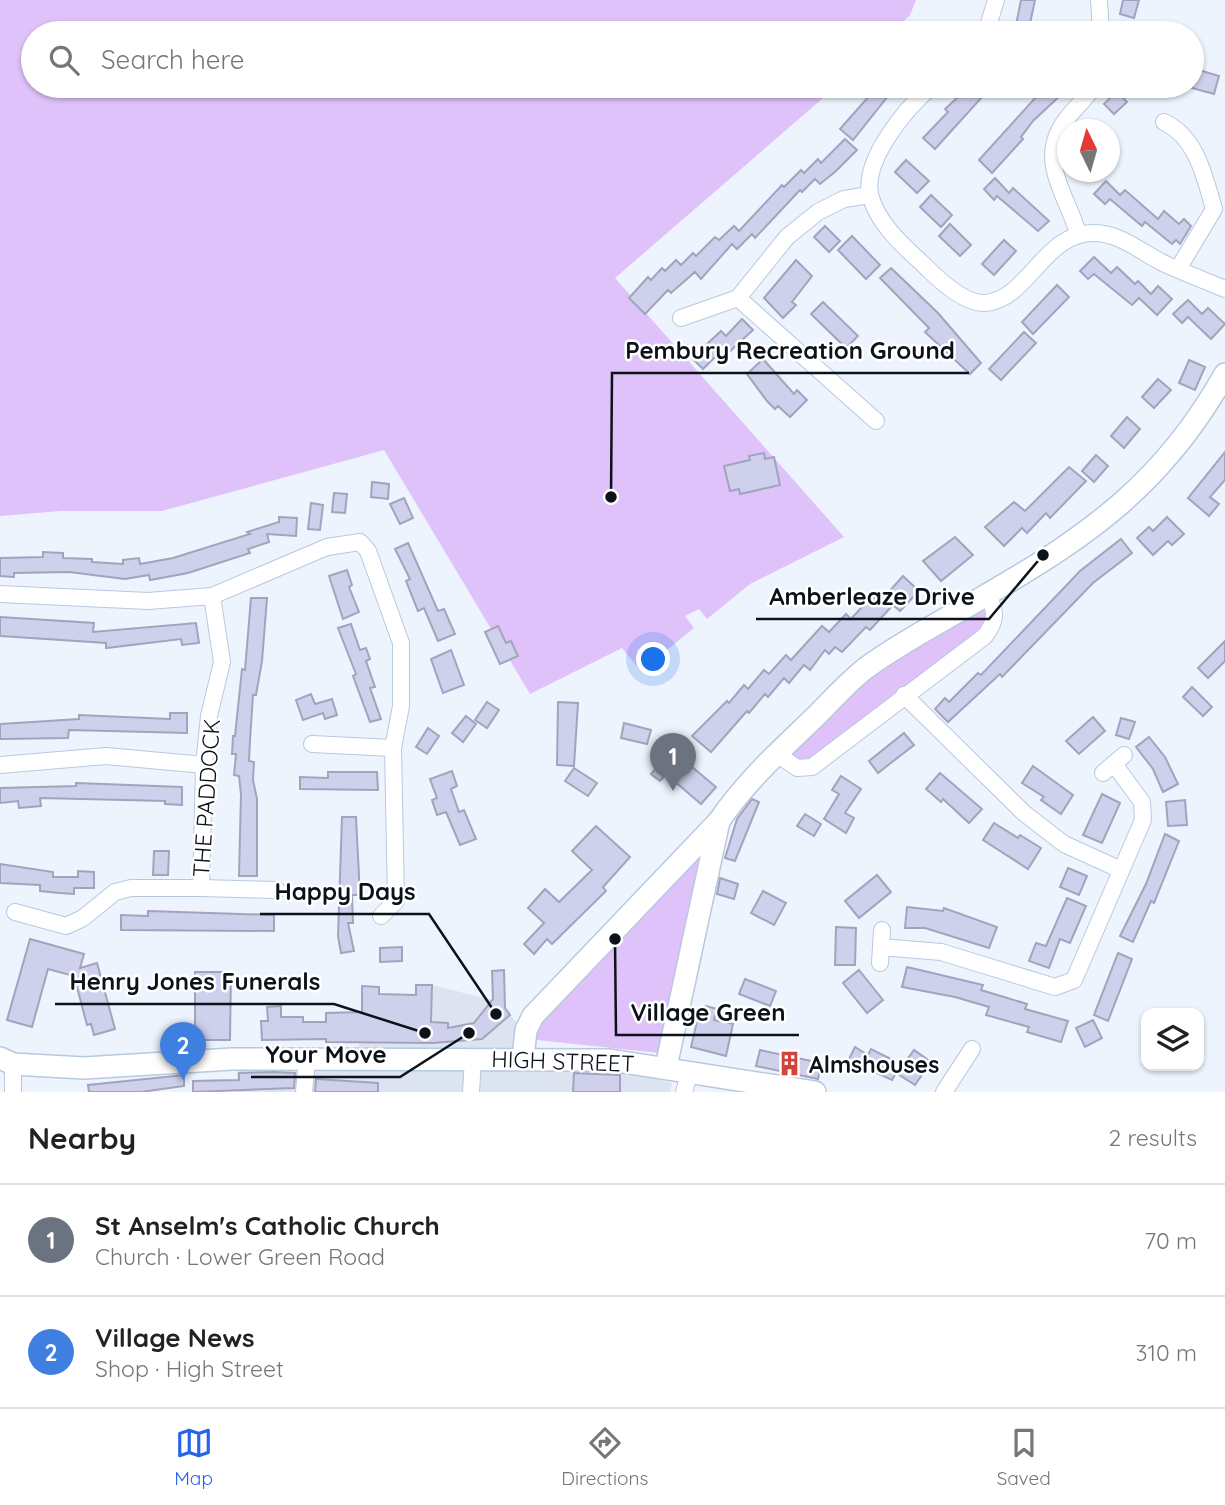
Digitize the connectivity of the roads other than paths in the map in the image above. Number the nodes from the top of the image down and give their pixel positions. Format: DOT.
graph roads {
  1 [pos="996,0"];
  2 [pos="1099,0"];
  3 [pos="989,21"];
  4 [pos="1100,21"];
  5 [pos="920,98"];
  6 [pos="1086,98"];
  7 [pos="1164,122"];
  8 [pos="870,195"];
  9 [pos="1078,234"];
  10 [pos="1178,269"];
  11 [pos="1225,289"];
  12 [pos="738,298"];
  13 [pos="681,318"];
  14 [pos="1225,374"];
  15 [pos="876,421"];
  16 [pos="0,594"];
  17 [pos="988,595"];
  18 [pos="212,596"];
  19 [pos="904,695"];
  20 [pos="312,744"];
  21 [pos="393,748"];
  22 [pos="777,754"];
  23 [pos="1113,764"];
  24 [pos="0,765"];
  25 [pos="204,765"];
  26 [pos="719,821"];
  27 [pos="1121,870"];
  28 [pos="201,888"];
  29 [pos="277,890"];
  30 [pos="15,912"];
  31 [pos="381,916"];
  32 [pos="882,930"];
  33 [pos="972,1049"];
  34 [pos="523,1058"];
  35 [pos="307,1059"];
  36 [pos="473,1059"];
  37 [pos="6,1061"];
  38 [pos="666,1066"];
  39 [pos="690,1071"];
  40 [pos="13,1092"];
  41 [pos="304,1092"];
  42 [pos="471,1092"];
  43 [pos="684,1092"];
  44 [pos="815,1092"];
  45 [pos="944,1092"];
  1 -- 3 [label="street"];
  2 -- 4 [label="street"];
  5 -- 8 [label="street"];
  6 -- 9 [label="street"];
  7 -- 10 [label="street"];
  8 -- 9 [label="street"];
  8 -- 12 [label="street"];
  9 -- 10 [label="street"];
  10 -- 11 [label="street"];
  12 -- 13 [label="street"];
  12 -- 15 [label="street"];
  14 -- 17 [label="street"];
  16 -- 18 [label="street"];
  17 -- 19 [label="street"];
  17 -- 22 [label="street"];
  18 -- 21 [label="street"];
  18 -- 25 [label="street, THE PADDOCK"];
  19 -- 22 [label="street"];
  19 -- 27 [label="street"];
  20 -- 21 [label="street"];
  21 -- 31 [label="street"];
  22 -- 26 [label="street"];
  23 -- 27 [label="street"];
  24 -- 25 [label="street"];
  25 -- 28 [label="street, THE PADDOCK"];
  26 -- 34 [label="street"];
  26 -- 38 [label="street"];
  27 -- 32 [label="street"];
  28 -- 29 [label="street"];
  28 -- 30 [label="street, THE PADDOCK"];
  33 -- 45 [label="street"];
  34 -- 36 [label="street, HIGH STREET"];
  34 -- 38 [label="street, HIGH STREET"];
  35 -- 36 [label="street, HIGH STREET"];
  35 -- 37 [label="street, HIGH STREET"];
  35 -- 41 [label="street"];
  36 -- 42 [label="street"];
  37 -- 40 [label="street"];
  38 -- 39 [label="street, HIGH STREET"];
  39 -- 43 [label="street"];
  39 -- 44 [label="street, HIGH STREET"];
}
